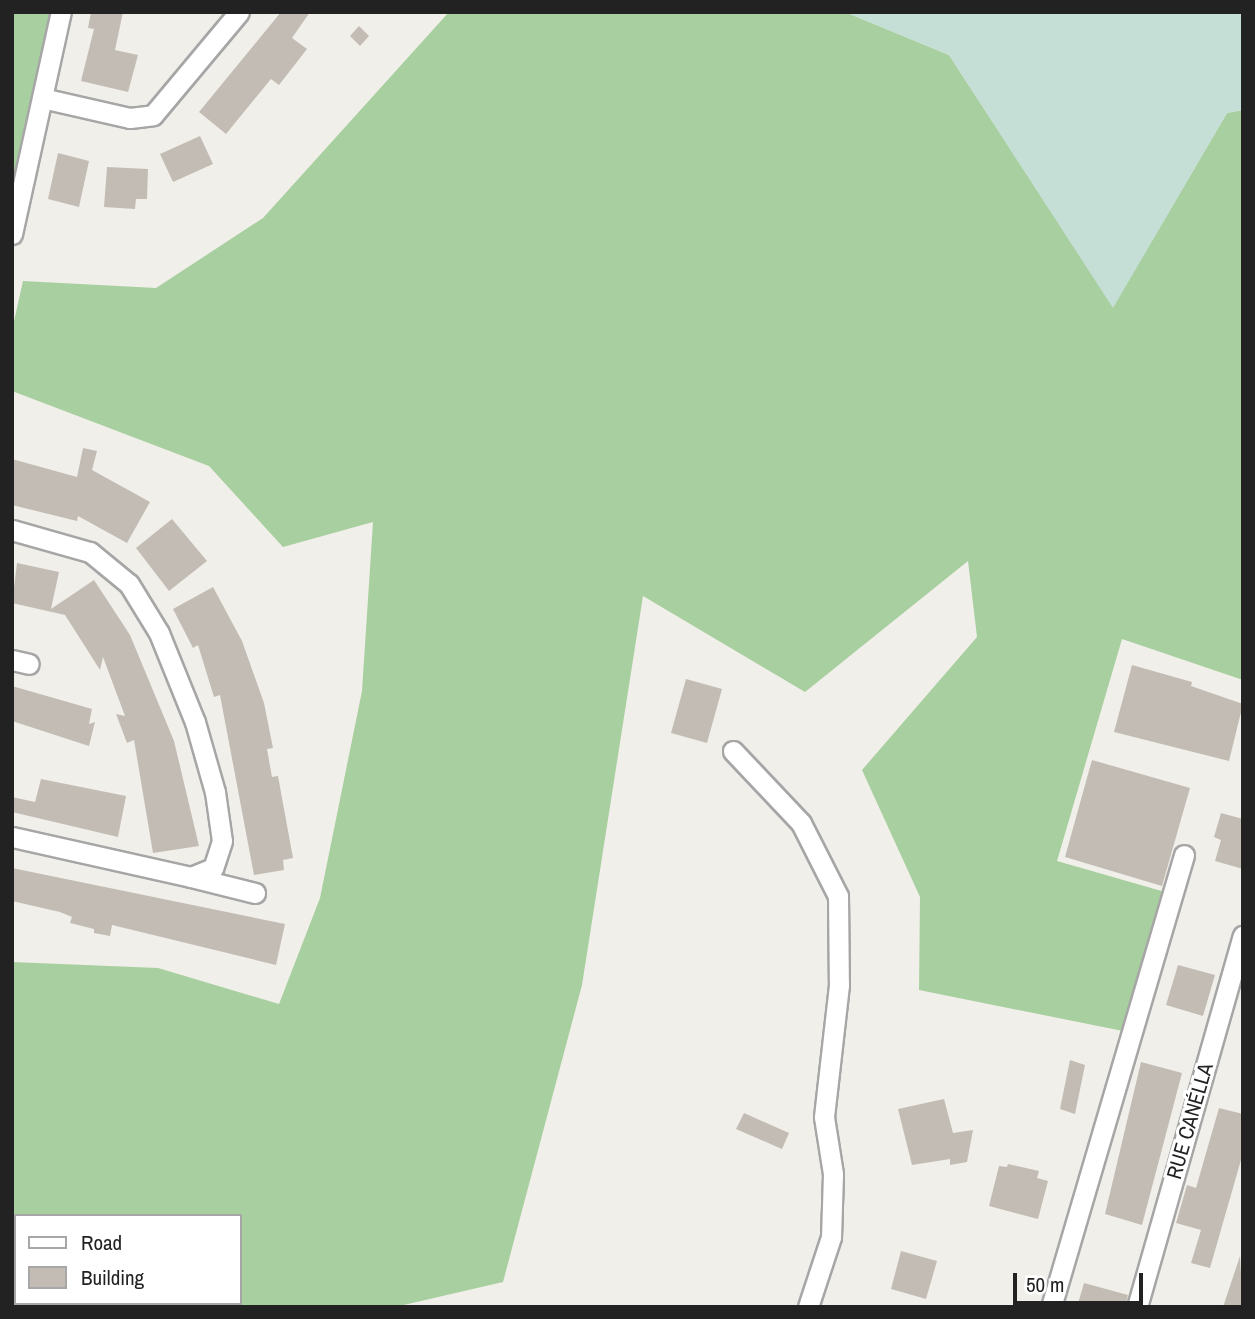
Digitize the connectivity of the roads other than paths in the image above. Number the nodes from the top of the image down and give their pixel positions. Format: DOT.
graph roads {
  1 [pos="61,12"];
  2 [pos="239,12"];
  3 [pos="42,98"];
  4 [pos="12,234"];
  5 [pos="12,530"];
  6 [pos="733,751"];
  7 [pos="12,837"];
  8 [pos="1184,855"];
  9 [pos="191,877"];
  10 [pos="255,893"];
  11 [pos="1243,936"];
  12 [pos="808,1307"];
  13 [pos="1051,1307"];
  14 [pos="1137,1307"];
  1 -- 3 [label="street"];
  2 -- 3 [label="street"];
  3 -- 4 [label="street"];
  5 -- 9 [label="street"];
  6 -- 12 [label="street"];
  7 -- 9 [label="street"];
  8 -- 13 [label="street"];
  9 -- 10 [label="street"];
  11 -- 14 [label="street, RUE CANÉLLA"];
}
